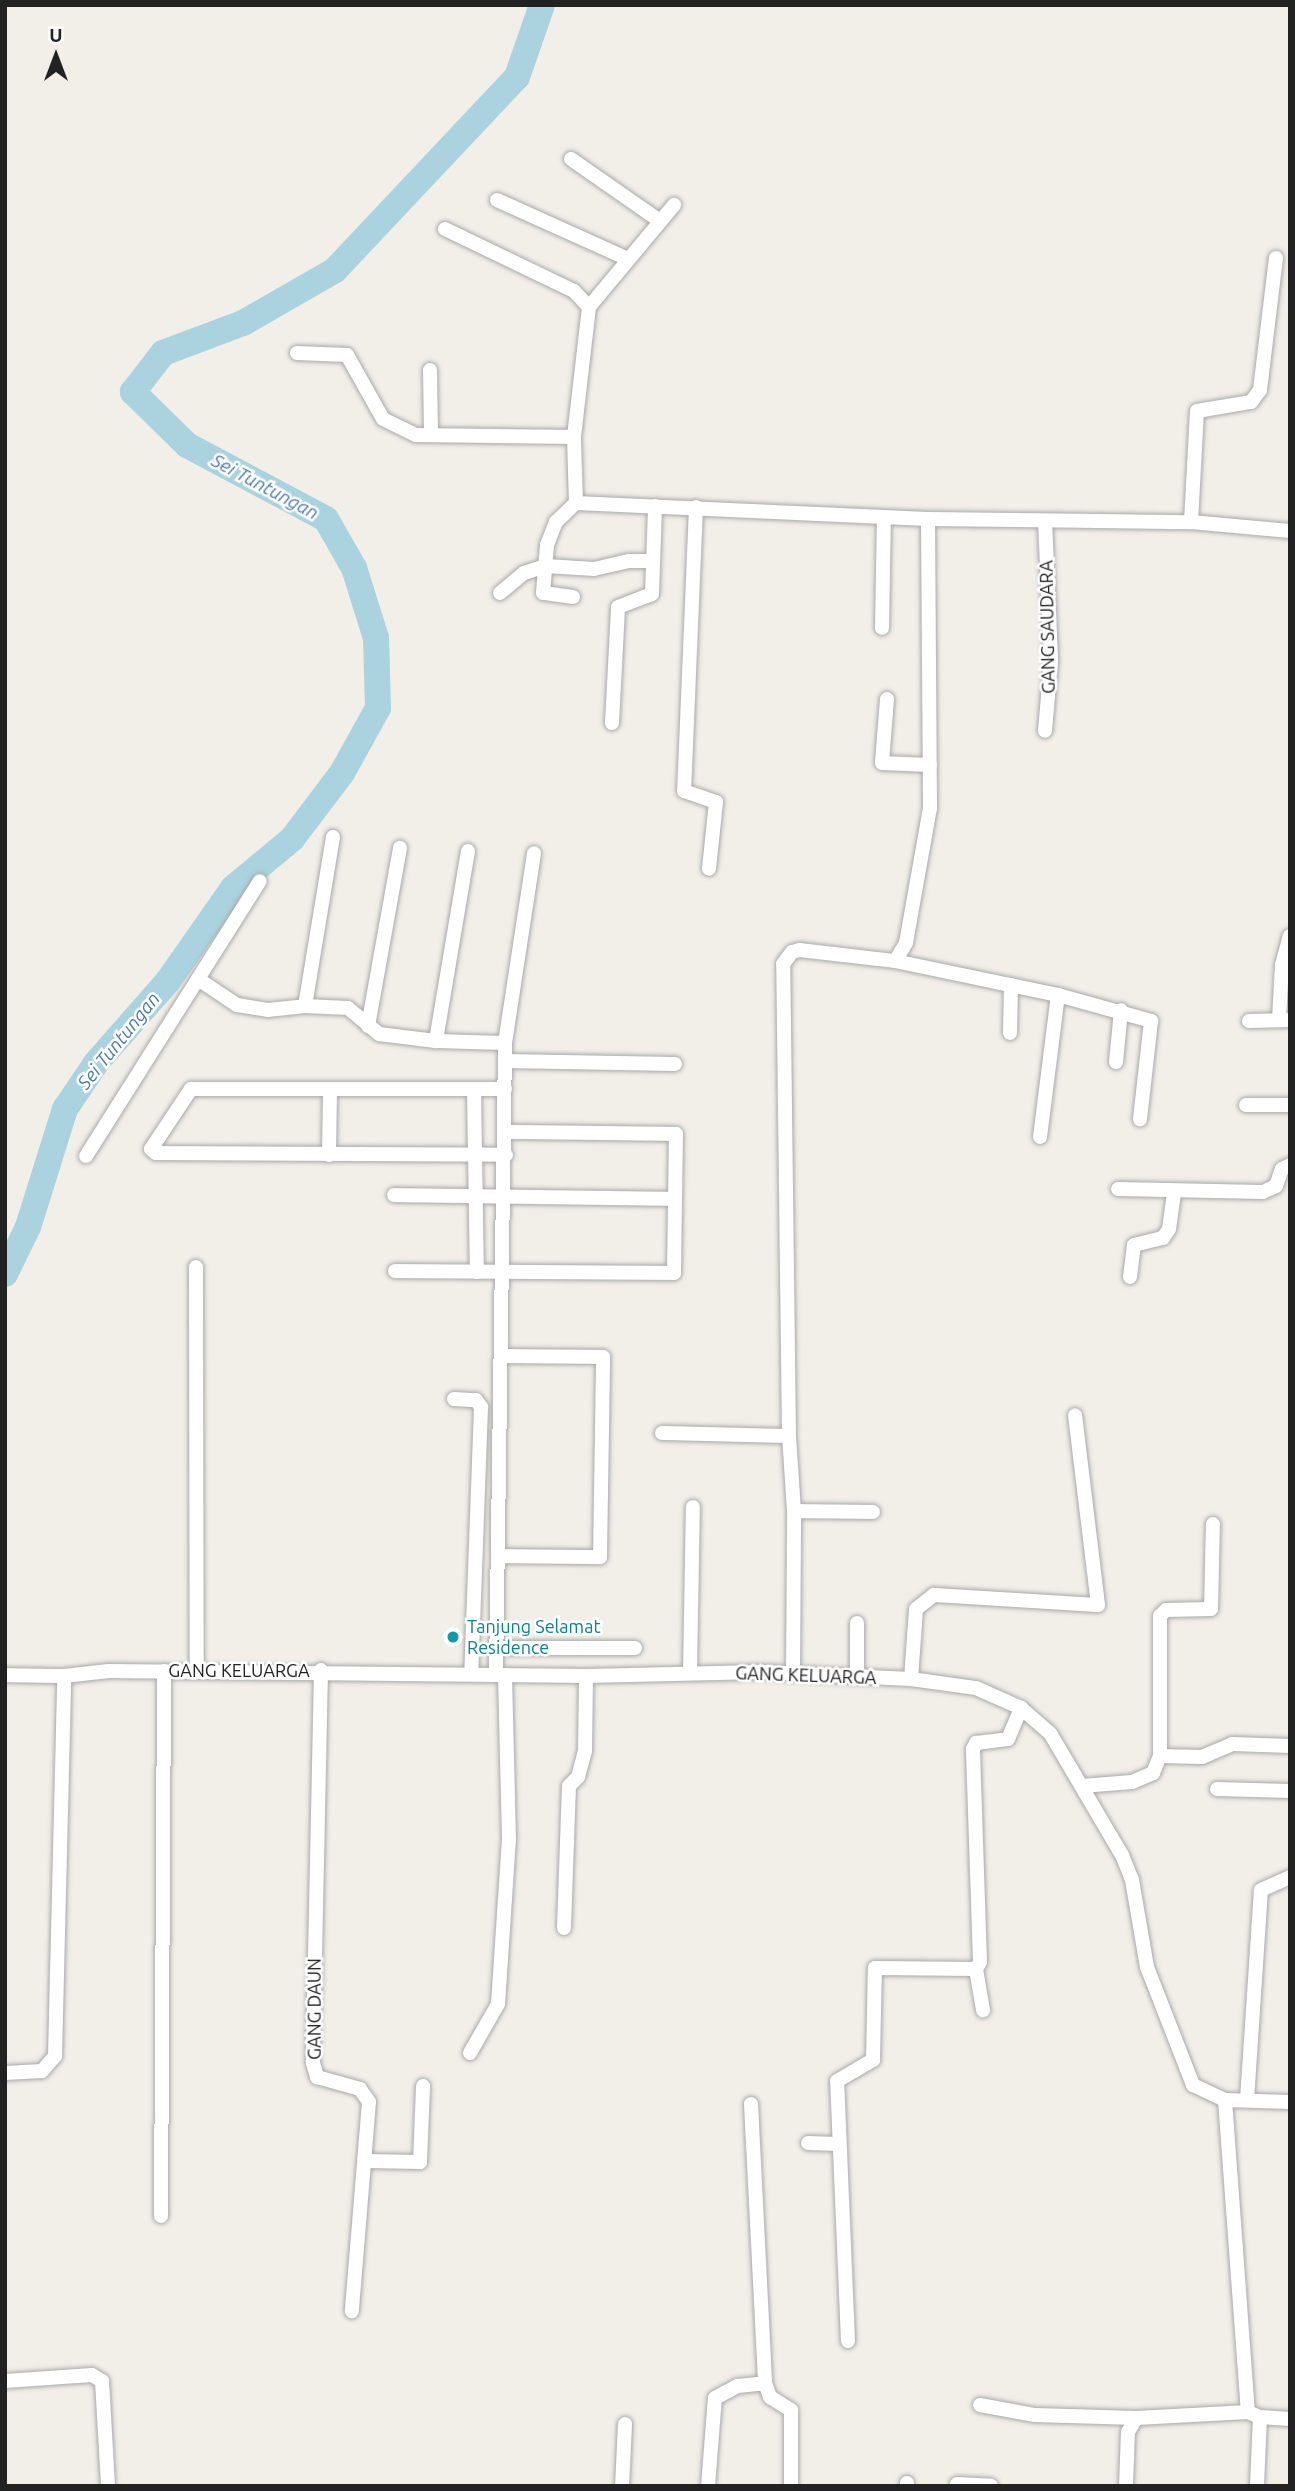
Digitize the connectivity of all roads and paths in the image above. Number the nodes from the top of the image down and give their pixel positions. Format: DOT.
graph roads {
  1 [pos="571,159"];
  2 [pos="498,200"];
  3 [pos="674,205"];
  4 [pos="660,221"];
  5 [pos="445,229"];
  6 [pos="1276,258"];
  7 [pos="628,259"];
  8 [pos="589,307"];
  9 [pos="297,353"];
  10 [pos="430,370"];
  11 [pos="431,435"];
  12 [pos="574,437"];
  13 [pos="576,503"];
  14 [pos="655,506"];
  15 [pos="696,507"];
  16 [pos="884,517"];
  17 [pos="928,519"];
  18 [pos="1045,522"];
  19 [pos="1191,522"];
  20 [pos="1290,531"];
  21 [pos="652,562"];
  22 [pos="546,566"];
  23 [pos="500,593"];
  24 [pos="573,597"];
  25 [pos="882,628"];
  26 [pos="887,699"];
  27 [pos="611,723"];
  28 [pos="1045,731"];
  29 [pos="930,765"];
  30 [pos="333,837"];
  31 [pos="400,848"];
  32 [pos="468,851"];
  33 [pos="534,853"];
  34 [pos="709,869"];
  35 [pos="260,881"];
  36 [pos="1290,936"];
  37 [pos="895,961"];
  38 [pos="198,979"];
  39 [pos="1011,985"];
  40 [pos="1058,995"];
  41 [pos="305,1006"];
  42 [pos="1121,1010"];
  43 [pos="1284,1020"];
  44 [pos="1249,1021"];
  45 [pos="368,1026"];
  46 [pos="1010,1033"];
  47 [pos="436,1041"];
  48 [pos="505,1043"];
  49 [pos="505,1061"];
  50 [pos="1116,1062"];
  51 [pos="675,1064"];
  52 [pos="474,1089"];
  53 [pos="505,1089"];
  54 [pos="330,1090"];
  55 [pos="1246,1105"];
  56 [pos="1290,1105"];
  57 [pos="1140,1119"];
  58 [pos="505,1132"];
  59 [pos="1040,1137"];
  60 [pos="329,1155"];
  61 [pos="86,1156"];
  62 [pos="475,1156"];
  63 [pos="506,1156"];
  64 [pos="1290,1166"];
  65 [pos="1118,1189"];
  66 [pos="1174,1194"];
  67 [pos="394,1195"];
  68 [pos="475,1196"];
  69 [pos="506,1197"];
  70 [pos="675,1199"];
  71 [pos="196,1266"];
  72 [pos="395,1271"];
  73 [pos="477,1272"];
  74 [pos="504,1272"];
  75 [pos="1130,1277"];
  76 [pos="503,1356"];
  77 [pos="454,1399"];
  78 [pos="1075,1415"];
  79 [pos="662,1433"];
  80 [pos="789,1436"];
  81 [pos="693,1507"];
  82 [pos="794,1511"];
  83 [pos="873,1512"];
  84 [pos="1213,1524"];
  85 [pos="498,1556"];
  86 [pos="857,1623"];
  87 [pos="498,1648"];
  88 [pos="635,1648"];
  89 [pos="197,1670"];
  90 [pos="320,1670"];
  91 [pos="164,1671"];
  92 [pos="690,1672"];
  93 [pos="471,1674"];
  94 [pos="793,1674"];
  95 [pos="5,1675"];
  96 [pos="64,1675"];
  97 [pos="501,1675"];
  98 [pos="586,1676"];
  99 [pos="857,1677"];
  100 [pos="911,1679"];
  101 [pos="1026,1712"];
  102 [pos="1290,1746"];
  103 [pos="1160,1756"];
  104 [pos="1082,1786"];
  105 [pos="1217,1789"];
  106 [pos="1290,1791"];
  107 [pos="1290,1877"];
  108 [pos="564,1928"];
  109 [pos="976,1969"];
  110 [pos="983,2010"];
  111 [pos="470,2053"];
  112 [pos="5,2073"];
  113 [pos="423,2087"];
  114 [pos="1225,2099"];
  115 [pos="1247,2100"];
  116 [pos="1290,2102"];
  117 [pos="751,2104"];
  118 [pos="808,2143"];
  119 [pos="838,2144"];
  120 [pos="366,2161"];
  121 [pos="160,2216"];
  122 [pos="352,2311"];
  123 [pos="848,2341"];
  124 [pos="5,2381"];
  125 [pos="765,2384"];
  126 [pos="980,2405"];
  127 [pos="1254,2415"];
  128 [pos="1136,2418"];
  129 [pos="1290,2419"];
  130 [pos="625,2424"];
  131 [pos="957,2484"];
  132 [pos="108,2486"];
  133 [pos="622,2486"];
  134 [pos="708,2486"];
  135 [pos="791,2486"];
  136 [pos="991,2486"];
  137 [pos="1126,2486"];
  138 [pos="1257,2486"];
  1 -- 4 [label="street"];
  2 -- 7 [label="street"];
  3 -- 4 [label="street"];
  4 -- 7 [label="street"];
  5 -- 8 [label="street"];
  6 -- 19 [label="street"];
  7 -- 8 [label="street"];
  8 -- 12 [label="street"];
  9 -- 11 [label="street"];
  10 -- 11 [label="street"];
  11 -- 12 [label="street"];
  12 -- 13 [label="street"];
  13 -- 14 [label="street"];
  13 -- 22 [label="street"];
  14 -- 15 [label="street"];
  14 -- 21 [label="street"];
  15 -- 16 [label="street"];
  15 -- 34 [label="street"];
  16 -- 17 [label="street"];
  16 -- 25 [label="street"];
  17 -- 18 [label="street"];
  17 -- 29 [label="street"];
  18 -- 19 [label="street"];
  18 -- 28 [label="street, GANG SAUDARA"];
  19 -- 20 [label="street"];
  21 -- 22 [label="street"];
  21 -- 27 [label="street"];
  22 -- 23 [label="street"];
  22 -- 24 [label="street"];
  26 -- 29 [label="street"];
  29 -- 37 [label="street"];
  30 -- 41 [label="street"];
  31 -- 45 [label="street"];
  32 -- 47 [label="street"];
  33 -- 48 [label="street"];
  35 -- 38 [label="street"];
  36 -- 43 [label="street"];
  37 -- 39 [label="street"];
  37 -- 80 [label="street"];
  38 -- 41 [label="street"];
  38 -- 61 [label="street"];
  39 -- 40 [label="street"];
  39 -- 46 [label="street"];
  40 -- 42 [label="street"];
  40 -- 59 [label="street"];
  41 -- 45 [label="street"];
  42 -- 50 [label="street"];
  42 -- 57 [label="street"];
  43 -- 44 [label="street"];
  45 -- 47 [label="street"];
  47 -- 48 [label="street"];
  48 -- 49 [label="street"];
  49 -- 51 [label="street"];
  49 -- 53 [label="street"];
  52 -- 53 [label="street"];
  52 -- 54 [label="street"];
  52 -- 62 [label="street"];
  53 -- 58 [label="street"];
  54 -- 60 [label="street"];
  54 -- 60 [label="street"];
  55 -- 56 [label="street"];
  58 -- 63 [label="street"];
  58 -- 70 [label="street"];
  60 -- 62 [label="street"];
  62 -- 63 [label="street"];
  62 -- 68 [label="street"];
  63 -- 69 [label="street"];
  64 -- 66 [label="street"];
  65 -- 66 [label="street"];
  66 -- 75 [label="street"];
  67 -- 68 [label="street"];
  68 -- 69 [label="street"];
  68 -- 73 [label="street"];
  69 -- 70 [label="street"];
  69 -- 74 [label="street"];
  70 -- 74 [label="street"];
  71 -- 89 [label="street"];
  72 -- 73 [label="street"];
  73 -- 74 [label="street"];
  74 -- 76 [label="street"];
  76 -- 85 [label="street"];
  76 -- 85 [label="street"];
  77 -- 93 [label="street"];
  78 -- 100 [label="street"];
  79 -- 80 [label="street"];
  80 -- 82 [label="street"];
  81 -- 92 [label="street"];
  82 -- 83 [label="street"];
  82 -- 94 [label="street"];
  84 -- 103 [label="street"];
  85 -- 87 [label="street"];
  86 -- 99 [label="street"];
  87 -- 88 [label="street"];
  87 -- 97 [label="street"];
  89 -- 90 [label="street, GANG KELUARGA"];
  89 -- 91 [label="street, GANG KELUARGA"];
  90 -- 93 [label="street, GANG KELUARGA"];
  90 -- 120 [label="street, GANG DAUN"];
  91 -- 96 [label="street, GANG KELUARGA"];
  91 -- 121 [label="street"];
  92 -- 94 [label="street, GANG KELUARGA"];
  92 -- 98 [label="street, GANG KELUARGA"];
  93 -- 97 [label="street, GANG KELUARGA"];
  94 -- 99 [label="street, GANG KELUARGA"];
  95 -- 96 [label="street, GANG KELUARGA"];
  96 -- 112 [label="street"];
  97 -- 98 [label="street, GANG KELUARGA"];
  97 -- 111 [label="street"];
  98 -- 108 [label="street"];
  99 -- 100 [label="street, GANG KELUARGA"];
  100 -- 101 [label="street, GANG KELUARGA"];
  101 -- 104 [label="street, GANG KELUARGA"];
  101 -- 109 [label="street"];
  102 -- 103 [label="street"];
  103 -- 104 [label="street"];
  104 -- 114 [label="street, GANG KELUARGA"];
  105 -- 106 [label="street"];
  107 -- 115 [label="street"];
  109 -- 110 [label="street"];
  109 -- 119 [label="street"];
  113 -- 120 [label="street"];
  114 -- 115 [label="street, GANG KELUARGA"];
  114 -- 127 [label="street"];
  115 -- 116 [label="street, GANG KELUARGA"];
  117 -- 125 [label="street"];
  118 -- 119 [label="street"];
  119 -- 123 [label="street"];
  120 -- 122 [label="street, GANG DAUN"];
  124 -- 132 [label="street"];
  125 -- 134 [label="street"];
  125 -- 135 [label="street"];
  126 -- 128 [label="street"];
  127 -- 128 [label="street"];
  127 -- 129 [label="street"];
  127 -- 138 [label="street"];
  128 -- 137 [label="street"];
  130 -- 133 [label="street"];
  131 -- 136 [label="street"];
}
